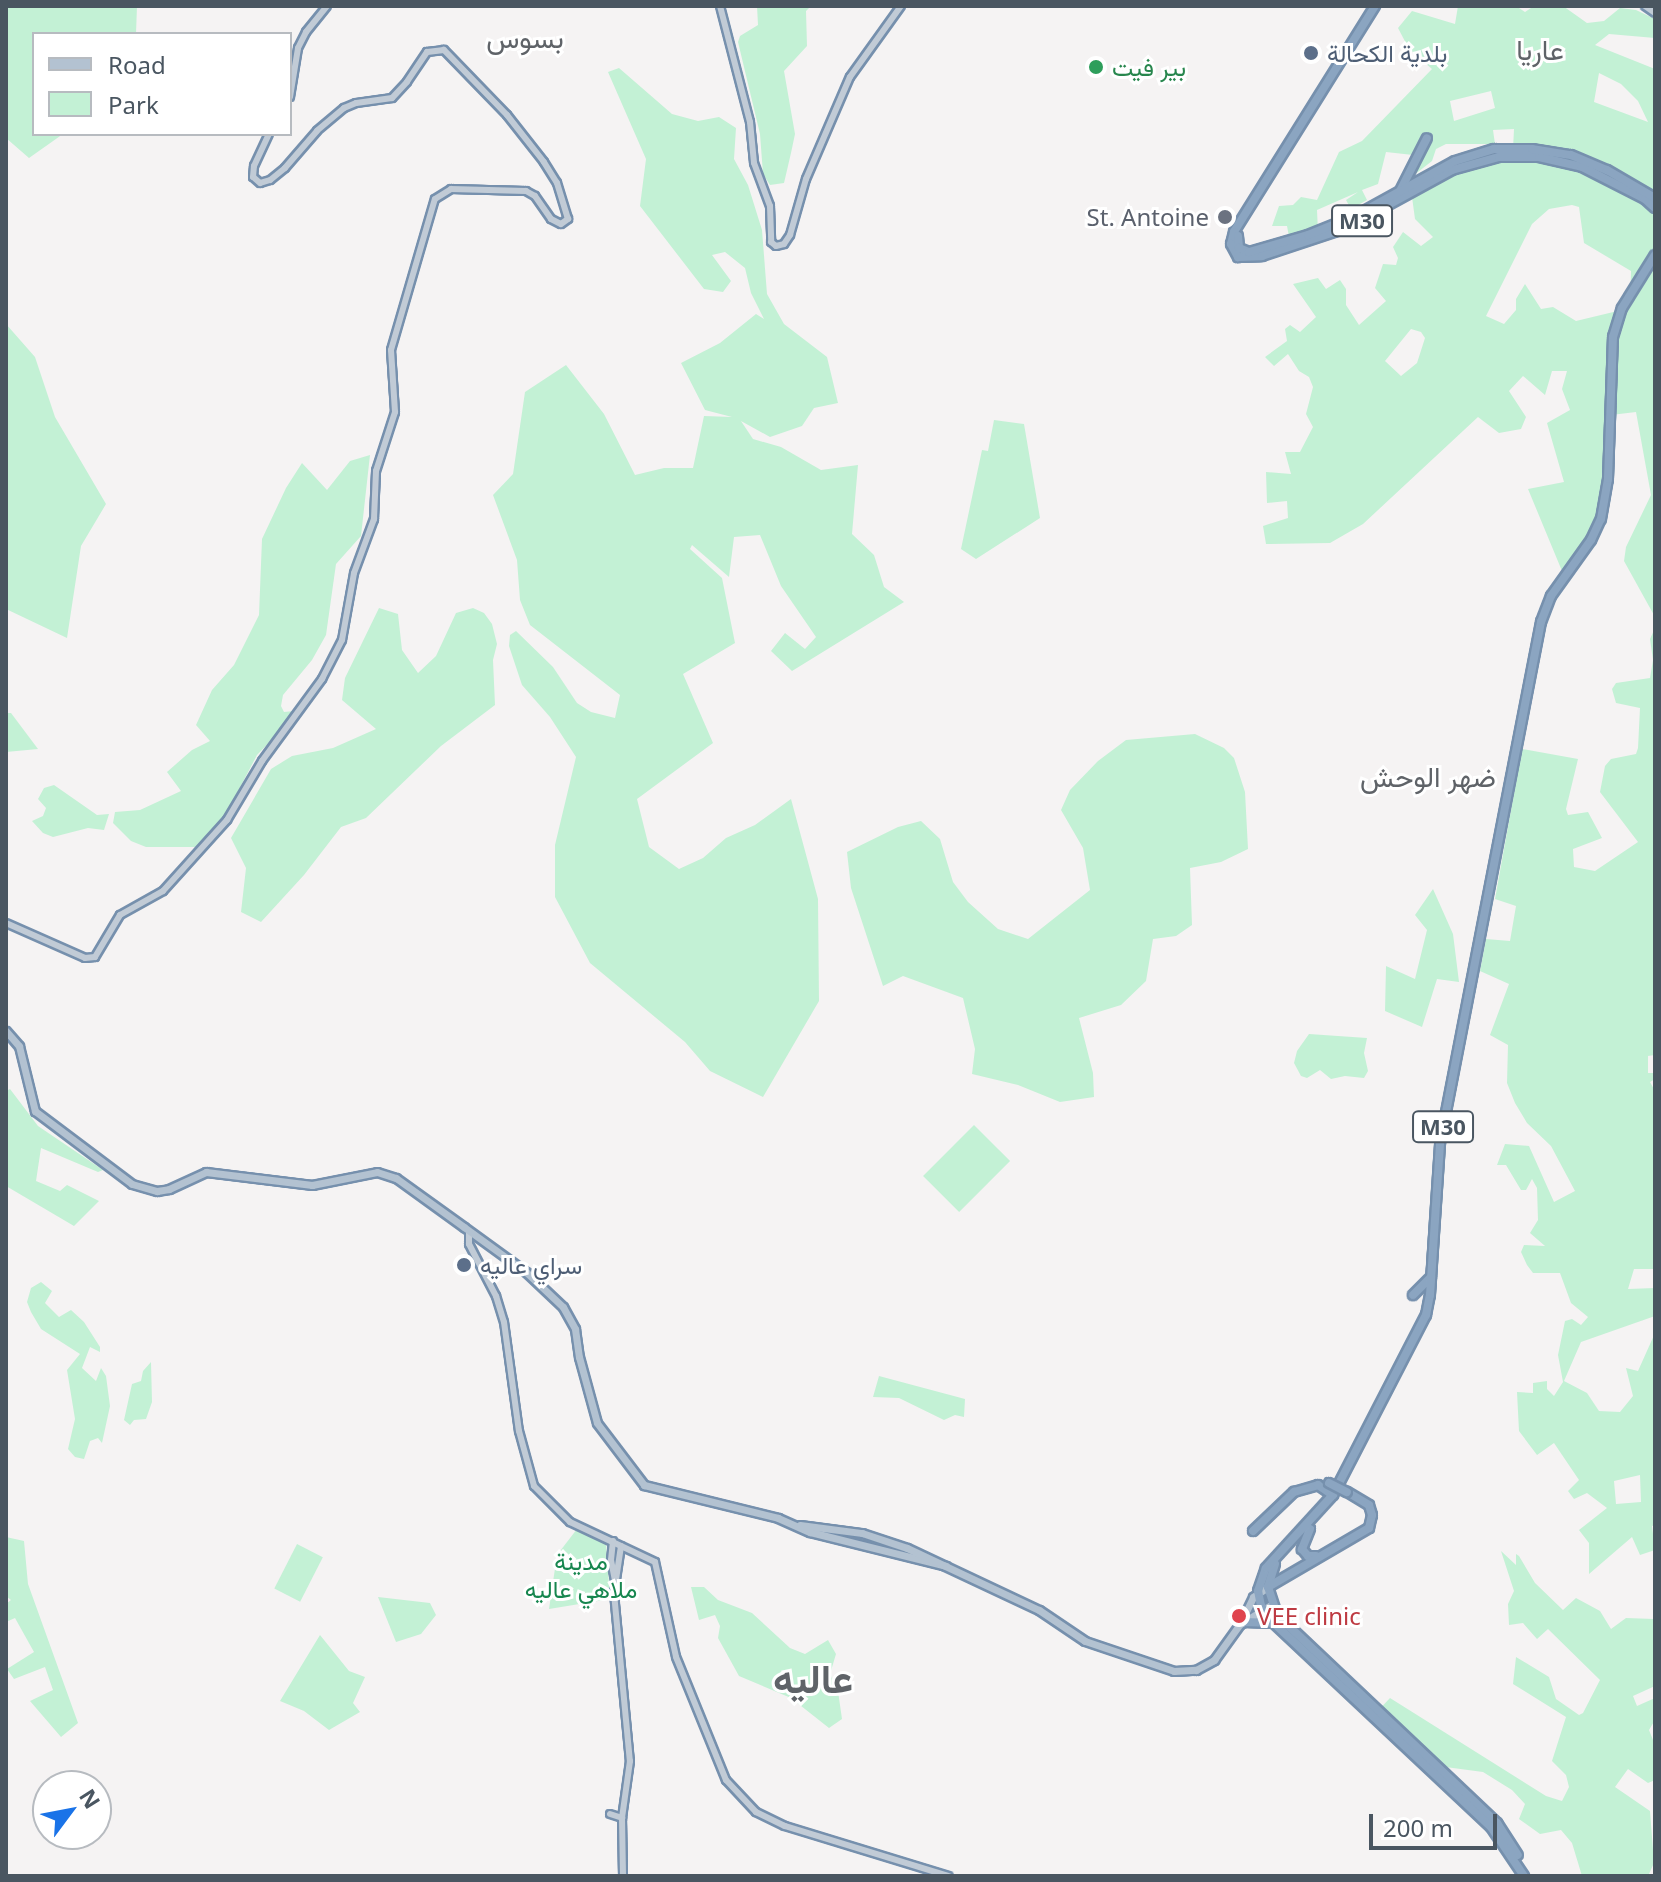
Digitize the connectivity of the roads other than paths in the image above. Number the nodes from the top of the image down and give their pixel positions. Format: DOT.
graph roads {
  1 [pos="327,6"];
  2 [pos="720,6"];
  3 [pos="901,6"];
  4 [pos="1377,6"];
  5 [pos="1645,6"];
  6 [pos="1655,13"];
  7 [pos="292,85"];
  8 [pos="268,136"];
  9 [pos="1415,170"];
  10 [pos="1426,176"];
  11 [pos="1409,186"];
  12 [pos="1400,191"];
  13 [pos="1655,198"];
  14 [pos="1655,208"];
  15 [pos="1655,255"];
  16 [pos="1655,262"];
  17 [pos="6,923"];
  18 [pos="6,1031"];
  19 [pos="1456,1076"];
  20 [pos="1438,1211"];
  21 [pos="469,1232"];
  22 [pos="1431,1277"];
  23 [pos="1413,1295"];
  24 [pos="1333,1495"];
  25 [pos="798,1524"];
  26 [pos="1310,1529"];
  27 [pos="845,1530"];
  28 [pos="844,1540"];
  29 [pos="613,1541"];
  30 [pos="621,1546"];
  31 [pos="1321,1555"];
  32 [pos="614,1558"];
  33 [pos="946,1566"];
  34 [pos="1268,1587"];
  35 [pos="1258,1591"];
  36 [pos="1272,1604"];
  37 [pos="1263,1609"];
  38 [pos="1242,1623"];
  39 [pos="1274,1623"];
  40 [pos="610,1814"];
  41 [pos="622,1818"];
  42 [pos="623,1876"];
  43 [pos="949,1876"];
  44 [pos="1527,1876"];
  1 -- 7 [label="main road"];
  2 -- 3 [label="main road"];
  4 -- 12 [label="highway, M30"];
  4 -- 14 [label="highway, M30"];
  5 -- 6 [label="main road"];
  8 -- 17 [label="main road"];
  9 -- 10 [label="highway"];
  9 -- 11 [label="highway"];
  9 -- 12 [label="highway"];
  10 -- 11 [label="highway, M30"];
  10 -- 13 [label="highway, M30"];
  11 -- 12 [label="highway, M30"];
  15 -- 19 [label="highway, M30"];
  16 -- 19 [label="highway, M30"];
  18 -- 21 [label="main road"];
  19 -- 20 [label="highway, M30"];
  20 -- 22 [label="highway, M30"];
  20 -- 26 [label="highway, M30"];
  21 -- 25 [label="main road"];
  21 -- 29 [label="main road"];
  22 -- 23 [label="highway"];
  22 -- 24 [label="highway, M30"];
  24 -- 31 [label="highway, bridge"];
  24 -- 35 [label="highway, M30"];
  25 -- 27 [label="main road"];
  25 -- 28 [label="main road"];
  26 -- 31 [label="highway"];
  26 -- 34 [label="highway, M30"];
  27 -- 28 [label="main road"];
  27 -- 33 [label="main road"];
  28 -- 33 [label="main road"];
  29 -- 30 [label="main road"];
  29 -- 32 [label="main road"];
  30 -- 32 [label="main road"];
  30 -- 43 [label="main road"];
  31 -- 34 [label="highway"];
  32 -- 41 [label="main road"];
  33 -- 38 [label="main road"];
  34 -- 35 [label="main road"];
  34 -- 36 [label="highway"];
  35 -- 37 [label="highway"];
  35 -- 38 [label="main road"];
  36 -- 37 [label="main road"];
  36 -- 44 [label="highway"];
  37 -- 38 [label="main road"];
  37 -- 39 [label="highway"];
  38 -- 39 [label="highway"];
  39 -- 44 [label="highway"];
  40 -- 41 [label="main road"];
  41 -- 42 [label="main road"];
}
